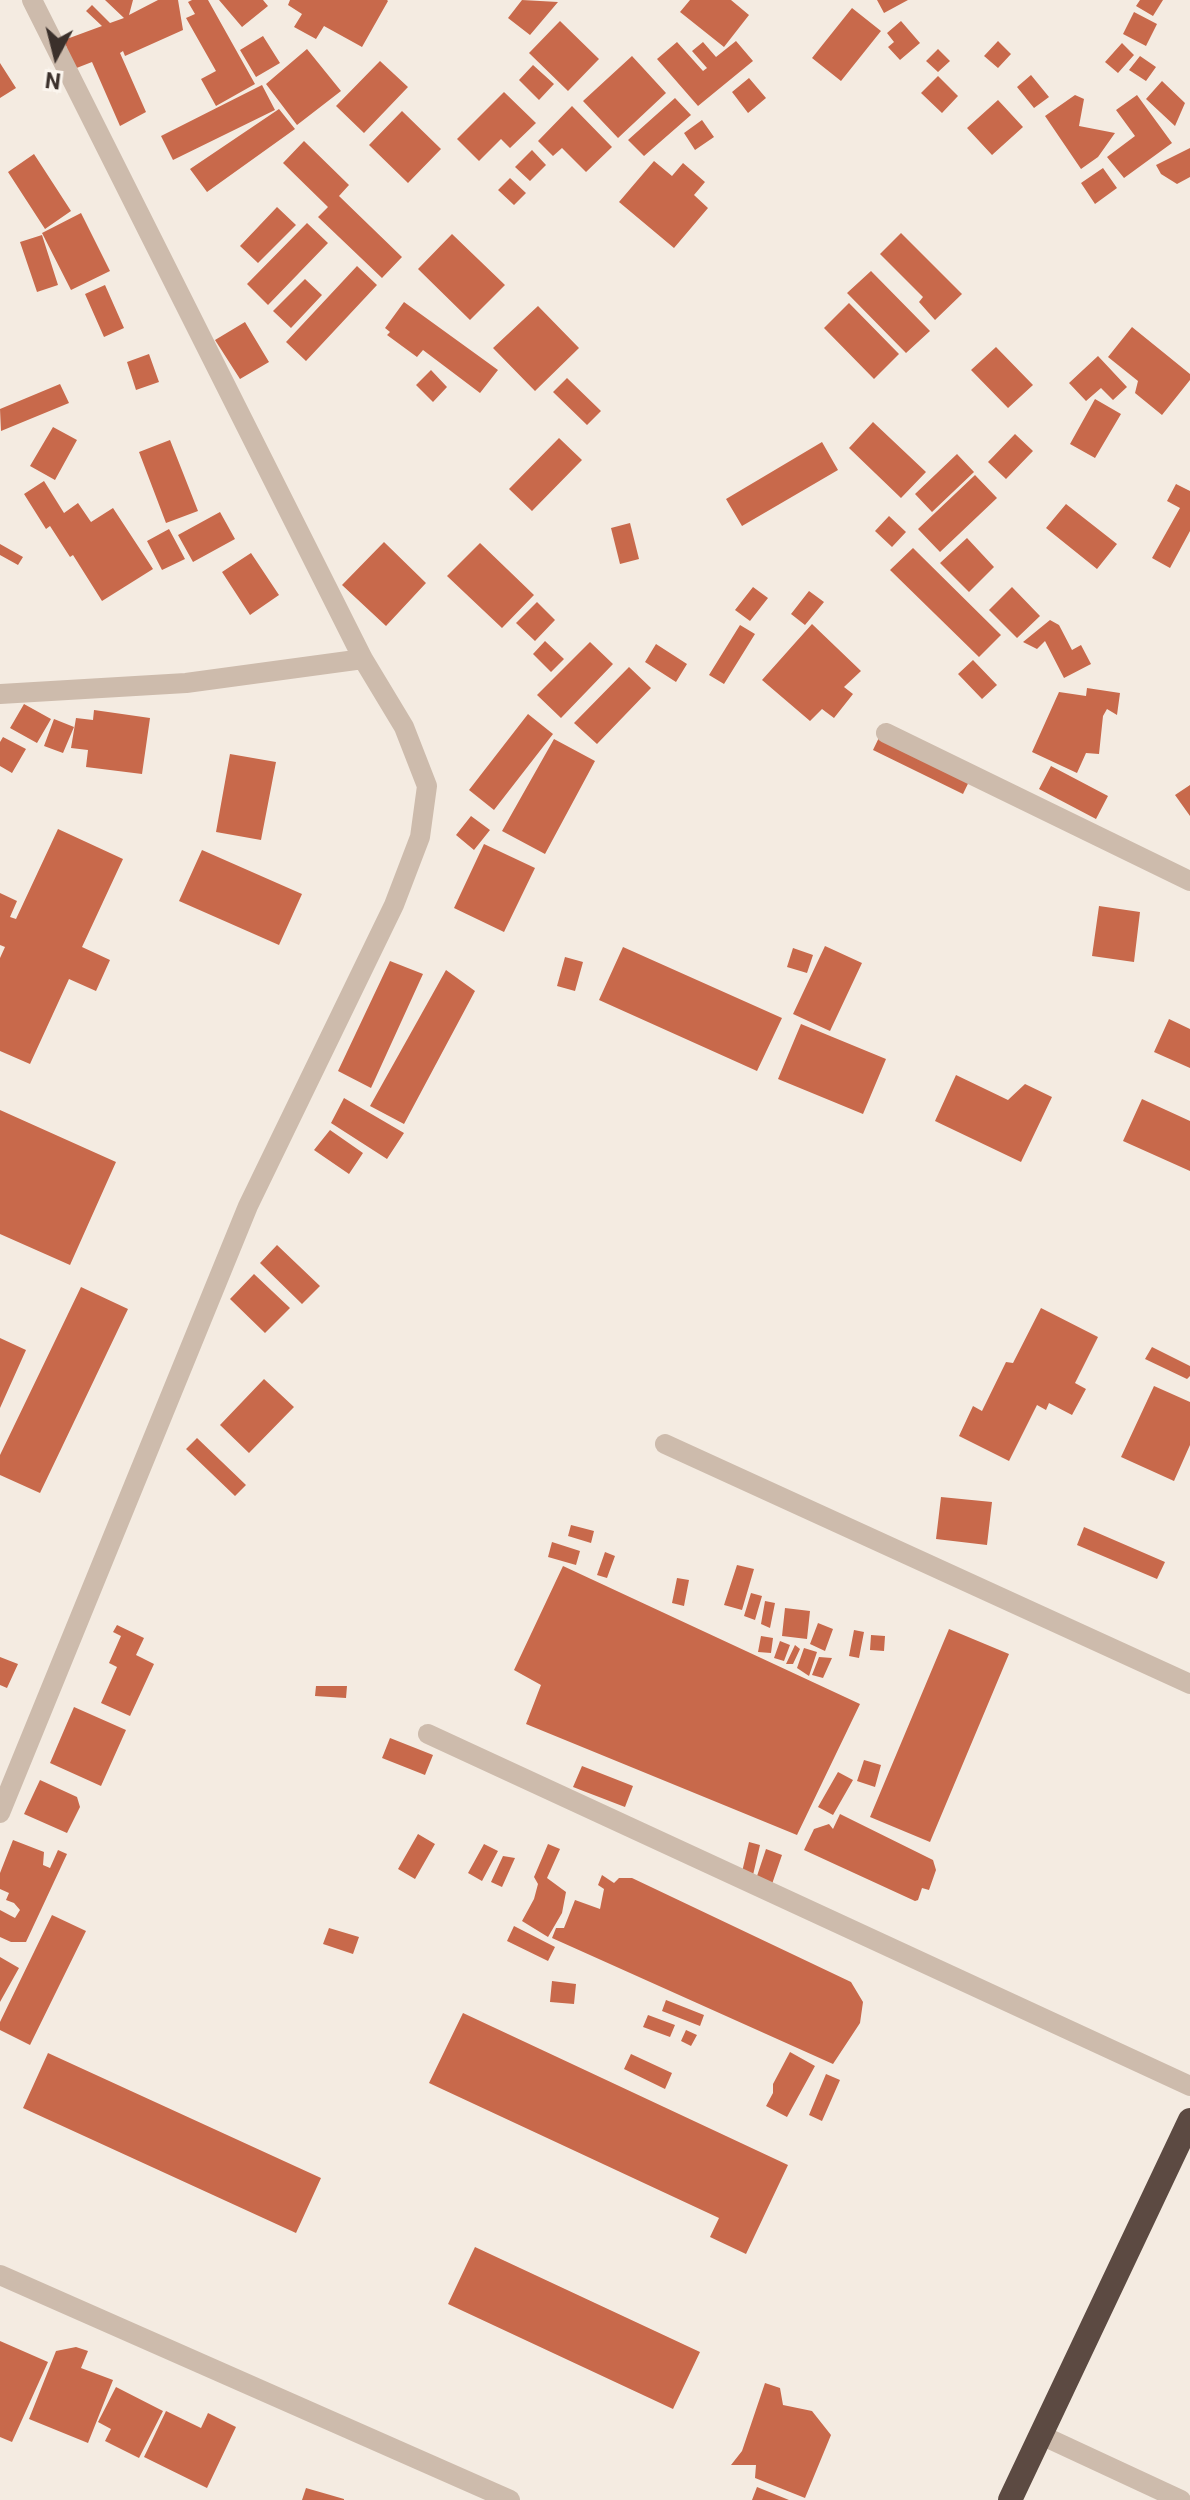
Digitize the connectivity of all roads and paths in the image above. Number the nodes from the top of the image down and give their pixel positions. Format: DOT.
graph roads {
  1 [pos="32,0"];
  2 [pos="363,659"];
  3 [pos="0,694"];
  4 [pos="886,733"];
  5 [pos="1190,881"];
  6 [pos="665,1444"];
  7 [pos="1190,1684"];
  8 [pos="428,1734"];
  9 [pos="0,1813"];
  10 [pos="1190,2086"];
  11 [pos="1190,2120"];
  12 [pos="0,2275"];
  13 [pos="1041,2435"];
  14 [pos="510,2500"];
  15 [pos="1010,2500"];
  16 [pos="1181,2500"];
  1 -- 2 [label="street"];
  2 -- 3 [label="street"];
  2 -- 9 [label="street"];
  4 -- 5 [label="street"];
  6 -- 7 [label="street"];
  8 -- 10 [label="street"];
  11 -- 13 [label="highway"];
  12 -- 14 [label="street"];
  13 -- 15 [label="highway"];
  13 -- 16 [label="street"];
}
